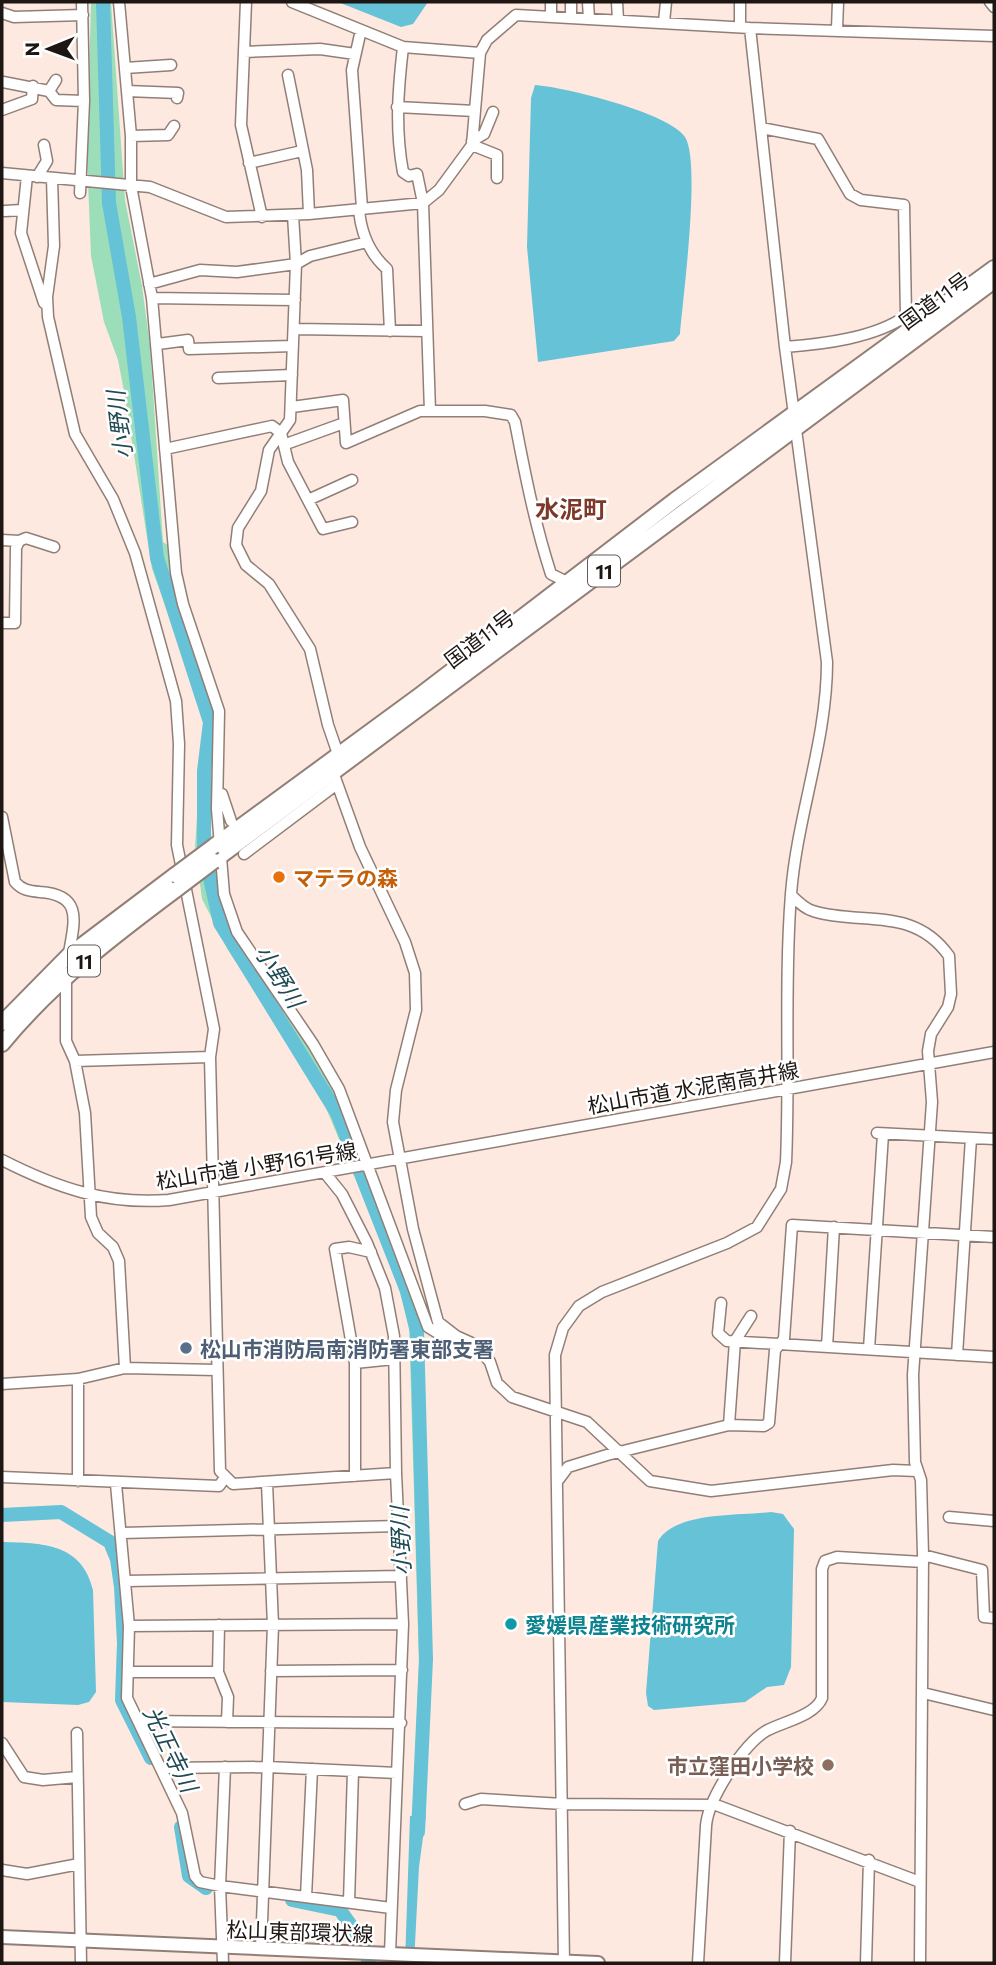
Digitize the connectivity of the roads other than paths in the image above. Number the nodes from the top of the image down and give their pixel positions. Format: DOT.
graph roads {
  1 [pos="82,2"];
  2 [pos="119,2"];
  3 [pos="246,2"];
  4 [pos="292,2"];
  5 [pos="517,2"];
  6 [pos="551,2"];
  7 [pos="571,2"];
  8 [pos="588,2"];
  9 [pos="617,2"];
  10 [pos="666,2"];
  11 [pos="740,2"];
  12 [pos="838,2"];
  13 [pos="990,2"];
  14 [pos="994,7"];
  15 [pos="2,13"];
  16 [pos="83,15"];
  17 [pos="516,15"];
  18 [pos="551,17"];
  19 [pos="571,18"];
  20 [pos="589,19"];
  21 [pos="618,20"];
  22 [pos="664,22"];
  23 [pos="745,27"];
  24 [pos="837,29"];
  25 [pos="361,30"];
  26 [pos="994,36"];
  27 [pos="403,47"];
  28 [pos="244,52"];
  29 [pos="480,53"];
  30 [pos="355,54"];
  31 [pos="171,65"];
  32 [pos="125,68"];
  33 [pos="288,75"];
  34 [pos="57,80"];
  35 [pos="3,82"];
  36 [pos="33,86"];
  37 [pos="49,91"];
  38 [pos="127,91"];
  39 [pos="177,98"];
  40 [pos="84,101"];
  41 [pos="397,107"];
  42 [pos="2,110"];
  43 [pos="475,111"];
  44 [pos="493,112"];
  45 [pos="174,126"];
  46 [pos="761,128"];
  47 [pos="131,136"];
  48 [pos="472,143"];
  49 [pos="44,145"];
  50 [pos="302,150"];
  51 [pos="248,163"];
  52 [pos="2,173"];
  53 [pos="32,176"];
  54 [pos="52,178"];
  55 [pos="497,178"];
  56 [pos="83,181"];
  57 [pos="130,186"];
  58 [pos="80,193"];
  59 [pos="423,203"];
  60 [pos="360,209"];
  61 [pos="5,211"];
  62 [pos="22,211"];
  63 [pos="309,214"];
  64 [pos="293,215"];
  65 [pos="262,217"];
  66 [pos="367,242"];
  67 [pos="296,264"];
  68 [pos="994,268"];
  69 [pos="994,281"];
  70 [pos="149,284"];
  71 [pos="152,298"];
  72 [pos="295,300"];
  73 [pos="48,317"];
  74 [pos="916,324"];
  75 [pos="295,329"];
  76 [pos="390,331"];
  77 [pos="426,331"];
  78 [pos="158,345"];
  79 [pos="293,346"];
  80 [pos="785,347"];
  81 [pos="292,375"];
  82 [pos="218,378"];
  83 [pos="292,407"];
  84 [pos="430,411"];
  85 [pos="794,421"];
  86 [pos="344,424"];
  87 [pos="281,433"];
  88 [pos="286,444"];
  89 [pos="165,449"];
  90 [pos="352,480"];
  91 [pos="308,500"];
  92 [pos="352,523"];
  93 [pos="2,540"];
  94 [pos="19,541"];
  95 [pos="54,547"];
  96 [pos="574,586"];
  97 [pos="2,623"];
  98 [pos="338,754"];
  99 [pos="335,778"];
  100 [pos="217,785"];
  101 [pos="2,817"];
  102 [pos="231,821"];
  103 [pos="217,851"];
  104 [pos="244,854"];
  105 [pos="176,882"];
  106 [pos="791,895"];
  107 [pos="69,955"];
  108 [pos="66,976"];
  109 [pos="2,1023"];
  110 [pos="2,1044"];
  111 [pos="994,1052"];
  112 [pos="209,1057"];
  113 [pos="75,1061"];
  114 [pos="928,1063"];
  115 [pos="789,1089"];
  116 [pos="929,1135"];
  117 [pos="971,1138"];
  118 [pos="994,1139"];
  119 [pos="2,1160"];
  120 [pos="398,1160"];
  121 [pos="367,1166"];
  122 [pos="325,1173"];
  123 [pos="214,1194"];
  124 [pos="90,1196"];
  125 [pos="834,1227"];
  126 [pos="877,1230"];
  127 [pos="922,1233"];
  128 [pos="965,1235"];
  129 [pos="994,1237"];
  130 [pos="371,1252"];
  131 [pos="721,1303"];
  132 [pos="751,1317"];
  133 [pos="456,1336"];
  134 [pos="734,1341"];
  135 [pos="780,1344"];
  136 [pos="827,1347"];
  137 [pos="869,1349"];
  138 [pos="915,1353"];
  139 [pos="957,1355"];
  140 [pos="994,1357"];
  141 [pos="394,1359"];
  142 [pos="355,1363"];
  143 [pos="125,1368"];
  144 [pos="216,1370"];
  145 [pos="78,1379"];
  146 [pos="2,1384"];
  147 [pos="556,1413"];
  148 [pos="729,1425"];
  149 [pos="623,1453"];
  150 [pos="917,1471"];
  151 [pos="396,1473"];
  152 [pos="355,1476"];
  153 [pos="2,1477"];
  154 [pos="224,1479"];
  155 [pos="559,1479"];
  156 [pos="78,1481"];
  157 [pos="267,1483"];
  158 [pos="116,1484"];
  159 [pos="949,1517"];
  160 [pos="994,1521"];
  161 [pos="398,1526"];
  162 [pos="269,1530"];
  163 [pos="122,1533"];
  164 [pos="923,1558"];
  165 [pos="401,1576"];
  166 [pos="271,1578"];
  167 [pos="126,1581"];
  168 [pos="994,1618"];
  169 [pos="403,1624"];
  170 [pos="219,1625"];
  171 [pos="273,1625"];
  172 [pos="130,1626"];
  173 [pos="402,1670"];
  174 [pos="271,1671"];
  175 [pos="128,1672"];
  176 [pos="218,1672"];
  177 [pos="923,1693"];
  178 [pos="994,1710"];
  179 [pos="138,1721"];
  180 [pos="227,1722"];
  181 [pos="270,1722"];
  182 [pos="401,1723"];
  183 [pos="76,1733"];
  184 [pos="2,1743"];
  185 [pos="225,1767"];
  186 [pos="268,1767"];
  187 [pos="162,1768"];
  188 [pos="312,1769"];
  189 [pos="353,1771"];
  190 [pos="397,1773"];
  191 [pos="78,1777"];
  192 [pos="465,1804"];
  193 [pos="563,1804"];
  194 [pos="711,1805"];
  195 [pos="790,1831"];
  196 [pos="869,1860"];
  197 [pos="79,1864"];
  198 [pos="2,1870"];
  199 [pos="920,1882"];
  200 [pos="220,1885"];
  201 [pos="262,1891"];
  202 [pos="306,1897"];
  203 [pos="349,1902"];
  204 [pos="391,1908"];
  205 [pos="2,1937"];
  206 [pos="81,1940"];
  207 [pos="224,1948"];
  208 [pos="261,1949"];
  209 [pos="394,1953"];
  210 [pos="362,1955"];
  211 [pos="420,1958"];
  212 [pos="564,1962"];
  213 [pos="81,1963"];
  214 [pos="223,1963"];
  215 [pos="598,1963"];
  216 [pos="698,1963"];
  217 [pos="785,1963"];
  218 [pos="866,1963"];
  219 [pos="920,1963"];
  1 -- 16 [label="street"];
  2 -- 32 [label="street"];
  3 -- 28 [label="street"];
  4 -- 25 [label="street"];
  5 -- 17 [label="street"];
  6 -- 18 [label="street"];
  7 -- 19 [label="street"];
  8 -- 20 [label="street"];
  9 -- 21 [label="street"];
  10 -- 22 [label="street"];
  11 -- 23 [label="street"];
  12 -- 24 [label="street"];
  13 -- 14 [label="street"];
  15 -- 16 [label="street"];
  16 -- 40 [label="street"];
  17 -- 18 [label="street"];
  17 -- 29 [label="street"];
  18 -- 19 [label="street"];
  19 -- 20 [label="street"];
  20 -- 21 [label="street"];
  21 -- 22 [label="street"];
  22 -- 23 [label="street"];
  23 -- 24 [label="street"];
  23 -- 46 [label="street"];
  24 -- 26 [label="street"];
  25 -- 27 [label="street"];
  25 -- 30 [label="street"];
  27 -- 29 [label="street"];
  27 -- 41 [label="street"];
  28 -- 30 [label="street"];
  28 -- 51 [label="street"];
  29 -- 43 [label="street"];
  30 -- 60 [label="street"];
  31 -- 32 [label="street"];
  32 -- 38 [label="street"];
  33 -- 50 [label="street"];
  34 -- 37 [label="street"];
  35 -- 36 [label="street"];
  36 -- 37 [label="street"];
  36 -- 42 [label="street"];
  37 -- 40 [label="street"];
  38 -- 39 [label="street"];
  38 -- 47 [label="street"];
  40 -- 56 [label="street"];
  41 -- 43 [label="street"];
  41 -- 59 [label="street"];
  43 -- 48 [label="street"];
  44 -- 48 [label="street"];
  45 -- 47 [label="street"];
  46 -- 74 [label="street"];
  46 -- 80 [label="street"];
  47 -- 57 [label="street"];
  48 -- 55 [label="street"];
  48 -- 59 [label="street"];
  49 -- 53 [label="street"];
  50 -- 51 [label="street"];
  50 -- 63 [label="street"];
  51 -- 65 [label="street"];
  52 -- 53 [label="street"];
  53 -- 54 [label="street"];
  53 -- 62 [label="street"];
  54 -- 56 [label="street"];
  54 -- 73 [label="street"];
  56 -- 57 [label="street"];
  56 -- 58 [label="street"];
  57 -- 65 [label="street"];
  57 -- 70 [label="street"];
  59 -- 60 [label="street"];
  59 -- 77 [label="street"];
  60 -- 63 [label="street"];
  60 -- 66 [label="street"];
  61 -- 62 [label="street"];
  62 -- 73 [label="street"];
  63 -- 64 [label="street"];
  64 -- 65 [label="street"];
  64 -- 67 [label="street"];
  66 -- 67 [label="street"];
  66 -- 76 [label="street"];
  67 -- 70 [label="street"];
  67 -- 72 [label="street"];
  68 -- 74 [label="highway, 国道11号 / 11"];
  69 -- 74 [label="highway, 国道11号 / 11"];
  70 -- 71 [label="street"];
  71 -- 72 [label="street"];
  71 -- 78 [label="street"];
  72 -- 75 [label="street"];
  73 -- 112 [label="street"];
  74 -- 80 [label="street"];
  74 -- 85 [label="highway, 国道11号 / 11"];
  75 -- 76 [label="street"];
  75 -- 79 [label="street"];
  76 -- 77 [label="street"];
  77 -- 84 [label="street"];
  78 -- 79 [label="street"];
  78 -- 89 [label="street"];
  79 -- 81 [label="street"];
  80 -- 85 [label="street"];
  81 -- 82 [label="street"];
  81 -- 83 [label="street"];
  83 -- 86 [label="street"];
  83 -- 87 [label="street"];
  84 -- 86 [label="street"];
  84 -- 96 [label="street"];
  85 -- 96 [label="highway, 国道11号 / 11"];
  85 -- 106 [label="street"];
  86 -- 88 [label="street"];
  87 -- 88 [label="street"];
  87 -- 89 [label="street"];
  87 -- 98 [label="street"];
  88 -- 91 [label="street"];
  89 -- 100 [label="street"];
  90 -- 91 [label="street"];
  91 -- 92 [label="street"];
  93 -- 94 [label="street"];
  94 -- 95 [label="street"];
  94 -- 97 [label="street"];
  96 -- 98 [label="highway, 国道11号 / 11"];
  96 -- 99 [label="highway, 国道11号 / 11"];
  98 -- 99 [label="street"];
  98 -- 103 [label="highway, 国道11号 / 11"];
  99 -- 103 [label="highway, 国道11号 / 11"];
  99 -- 104 [label="street"];
  99 -- 120 [label="street"];
  100 -- 102 [label="street"];
  100 -- 103 [label="street"];
  101 -- 107 [label="street"];
  103 -- 105 [label="highway, 国道11号 / 11, bridge"];
  103 -- 121 [label="street"];
  105 -- 107 [label="highway, 国道11号 / 11"];
  105 -- 108 [label="highway, 国道11号 / 11"];
  106 -- 114 [label="street"];
  106 -- 115 [label="street"];
  107 -- 108 [label="street"];
  107 -- 109 [label="highway, 国道11号 / 11"];
  108 -- 110 [label="highway, 国道11号 / 11"];
  108 -- 113 [label="street"];
  111 -- 114 [label="street, 松山市道 水泥南高井線"];
  112 -- 113 [label="street"];
  112 -- 123 [label="street"];
  113 -- 124 [label="street"];
  114 -- 115 [label="street, 松山市道 水泥南高井線"];
  114 -- 116 [label="street"];
  115 -- 120 [label="street, 松山市道 水泥南高井線"];
  115 -- 147 [label="street"];
  116 -- 117 [label="street"];
  116 -- 126 [label="street"];
  116 -- 127 [label="street"];
  117 -- 118 [label="street"];
  117 -- 128 [label="street"];
  119 -- 124 [label="street, 松山市道 小野161号線"];
  120 -- 121 [label="street, 松山市道 小野161号線"];
  120 -- 133 [label="street"];
  121 -- 122 [label="street, 松山市道 小野161号線"];
  121 -- 133 [label="street"];
  122 -- 123 [label="street, 松山市道 小野161号線"];
  122 -- 130 [label="street"];
  123 -- 124 [label="street, 松山市道 小野161号線"];
  123 -- 144 [label="street"];
  124 -- 143 [label="street"];
  125 -- 126 [label="street"];
  125 -- 135 [label="street"];
  125 -- 136 [label="street"];
  126 -- 127 [label="street"];
  126 -- 137 [label="street"];
  127 -- 128 [label="street"];
  127 -- 138 [label="street"];
  128 -- 129 [label="street"];
  128 -- 139 [label="street"];
  130 -- 141 [label="street"];
  130 -- 142 [label="street"];
  131 -- 134 [label="street"];
  132 -- 134 [label="street"];
  133 -- 147 [label="street"];
  134 -- 135 [label="street"];
  134 -- 148 [label="street"];
  135 -- 136 [label="street"];
  135 -- 148 [label="street"];
  136 -- 137 [label="street"];
  137 -- 138 [label="street"];
  138 -- 139 [label="street"];
  138 -- 150 [label="street"];
  139 -- 140 [label="street"];
  141 -- 142 [label="street"];
  141 -- 151 [label="street"];
  142 -- 152 [label="street"];
  143 -- 144 [label="street"];
  143 -- 145 [label="street"];
  144 -- 154 [label="street"];
  145 -- 146 [label="street"];
  145 -- 156 [label="street"];
  147 -- 149 [label="street"];
  147 -- 155 [label="street"];
  148 -- 149 [label="street"];
  149 -- 150 [label="street"];
  149 -- 155 [label="street"];
  150 -- 164 [label="street"];
  151 -- 152 [label="street"];
  151 -- 161 [label="street"];
  152 -- 157 [label="street"];
  153 -- 156 [label="street"];
  154 -- 157 [label="street"];
  154 -- 158 [label="street"];
  155 -- 193 [label="street"];
  156 -- 158 [label="street"];
  157 -- 162 [label="street"];
  158 -- 163 [label="street"];
  159 -- 160 [label="street"];
  161 -- 162 [label="street"];
  161 -- 165 [label="street"];
  162 -- 163 [label="street"];
  162 -- 166 [label="street"];
  163 -- 167 [label="street"];
  164 -- 168 [label="street"];
  164 -- 177 [label="street"];
  164 -- 194 [label="street"];
  165 -- 166 [label="street"];
  165 -- 169 [label="street"];
  166 -- 167 [label="street"];
  166 -- 171 [label="street"];
  167 -- 172 [label="street"];
  169 -- 171 [label="street"];
  169 -- 173 [label="street"];
  170 -- 171 [label="street"];
  170 -- 172 [label="street"];
  170 -- 176 [label="street"];
  171 -- 174 [label="street"];
  172 -- 175 [label="street"];
  173 -- 174 [label="street"];
  173 -- 182 [label="street"];
  174 -- 181 [label="street"];
  175 -- 176 [label="street"];
  175 -- 179 [label="street"];
  176 -- 180 [label="street"];
  177 -- 178 [label="street"];
  177 -- 199 [label="street"];
  179 -- 180 [label="street"];
  179 -- 187 [label="street"];
  180 -- 181 [label="street"];
  181 -- 182 [label="street"];
  181 -- 186 [label="street"];
  182 -- 190 [label="street"];
  183 -- 191 [label="street"];
  184 -- 191 [label="street"];
  185 -- 186 [label="street"];
  185 -- 187 [label="street"];
  185 -- 200 [label="street"];
  186 -- 188 [label="street"];
  186 -- 201 [label="street"];
  187 -- 200 [label="street"];
  188 -- 189 [label="street"];
  188 -- 202 [label="street"];
  189 -- 190 [label="street"];
  189 -- 203 [label="street"];
  190 -- 204 [label="street"];
  191 -- 197 [label="street"];
  192 -- 193 [label="street"];
  193 -- 194 [label="street"];
  193 -- 212 [label="street"];
  194 -- 195 [label="street"];
  194 -- 216 [label="street"];
  195 -- 196 [label="street"];
  195 -- 217 [label="street"];
  196 -- 199 [label="street"];
  196 -- 218 [label="street"];
  197 -- 198 [label="street"];
  197 -- 206 [label="street"];
  199 -- 219 [label="street"];
  200 -- 201 [label="street"];
  200 -- 207 [label="street"];
  201 -- 202 [label="street"];
  201 -- 208 [label="street"];
  202 -- 203 [label="street"];
  203 -- 204 [label="street"];
  204 -- 209 [label="street"];
  205 -- 206 [label="main road, 松山東部環状線"];
  206 -- 207 [label="main road, 松山東部環状線"];
  206 -- 213 [label="street"];
  207 -- 208 [label="main road, 松山東部環状線"];
  207 -- 214 [label="street"];
  208 -- 210 [label="main road, 松山東部環状線"];
  209 -- 210 [label="main road, 松山東部環状線"];
  209 -- 211 [label="main road, 松山東部環状線"];
  211 -- 212 [label="main road, 松山東部環状線"];
  212 -- 215 [label="main road, 松山東部環状線"];
}
